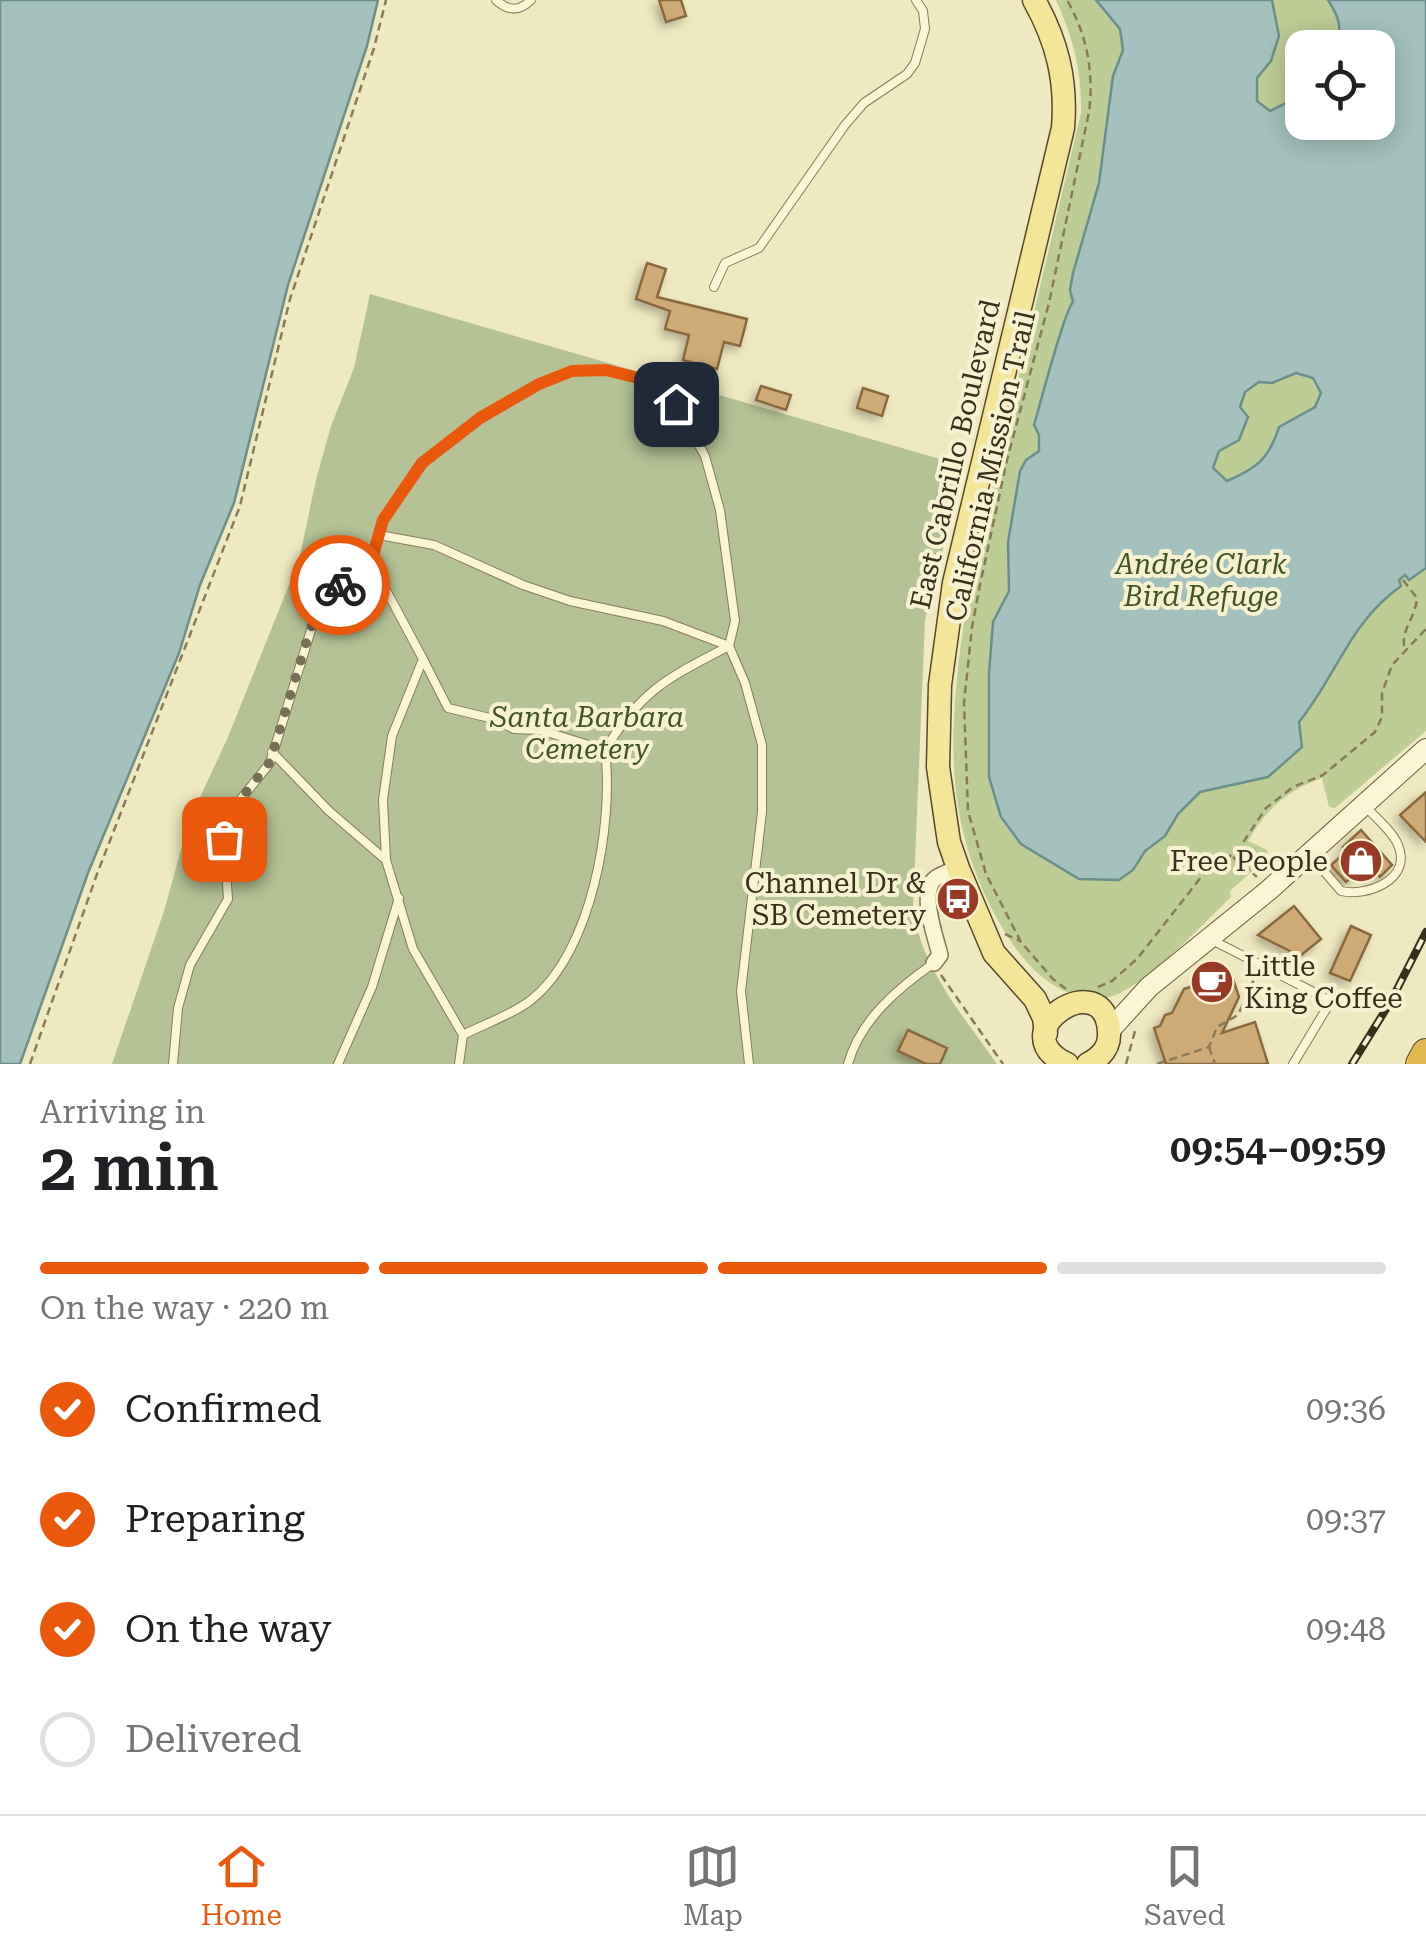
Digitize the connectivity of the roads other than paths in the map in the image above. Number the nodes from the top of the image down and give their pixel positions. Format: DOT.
graph roads {
  1 [pos="496,0"];
  2 [pos="531,0"];
  3 [pos="916,0"];
  4 [pos="1034,0"];
  5 [pos="714,287"];
  6 [pos="379,535"];
  7 [pos="371,562"];
  8 [pos="729,646"];
  9 [pos="423,659"];
  10 [pos="1426,749"];
  11 [pos="605,750"];
  12 [pos="272,752"];
  13 [pos="1426,772"];
  14 [pos="1396,775"];
  15 [pos="1364,805"];
  16 [pos="1310,854"];
  17 [pos="386,860"];
  18 [pos="958,868"];
  19 [pos="399,898"];
  20 [pos="984,924"];
  21 [pos="1208,938"];
  22 [pos="936,966"];
  23 [pos="1150,987"];
  24 [pos="1088,1000"];
  25 [pos="1046,1033"];
  26 [pos="462,1034"];
  27 [pos="1426,1052"];
  28 [pos="1120,1055"];
  29 [pos="173,1064"];
  30 [pos="338,1064"];
  31 [pos="459,1064"];
  32 [pos="749,1064"];
  33 [pos="848,1064"];
  34 [pos="1067,1064"];
  35 [pos="1088,1064"];
  36 [pos="1292,1064"];
  37 [pos="1420,1064"];
  1 -- 2 [label="lane"];
  3 -- 5 [label="lane"];
  4 -- 18 [label="main road, East Cabrillo Boulevard"];
  6 -- 7 [label="lane"];
  6 -- 8 [label="lane"];
  6 -- 8 [label="lane"];
  7 -- 9 [label="lane"];
  7 -- 12 [label="lane"];
  8 -- 11 [label="lane"];
  8 -- 32 [label="lane"];
  9 -- 11 [label="lane"];
  9 -- 17 [label="lane"];
  10 -- 14 [label="main road"];
  11 -- 26 [label="lane"];
  12 -- 17 [label="lane"];
  12 -- 29 [label="lane"];
  13 -- 14 [label="main road"];
  14 -- 15 [label="main road"];
  15 -- 16 [label="main road"];
  15 -- 16 [label="lane"];
  16 -- 21 [label="main road"];
  17 -- 19 [label="lane"];
  18 -- 20 [label="main road, East Cabrillo Boulevard"];
  18 -- 22 [label="street"];
  19 -- 26 [label="lane"];
  19 -- 30 [label="lane"];
  20 -- 24 [label="main road, East Cabrillo Boulevard"];
  20 -- 25 [label="main road, East Cabrillo Boulevard"];
  21 -- 23 [label="main road"];
  21 -- 36 [label="lane"];
  22 -- 33 [label="lane"];
  23 -- 24 [label="main road"];
  23 -- 28 [label="main road"];
  24 -- 25 [label="main road"];
  24 -- 28 [label="main road"];
  25 -- 34 [label="main road, East Cabrillo Boulevard"];
  26 -- 31 [label="lane"];
  27 -- 37 [label="highway"];
  28 -- 35 [label="main road"];
}
